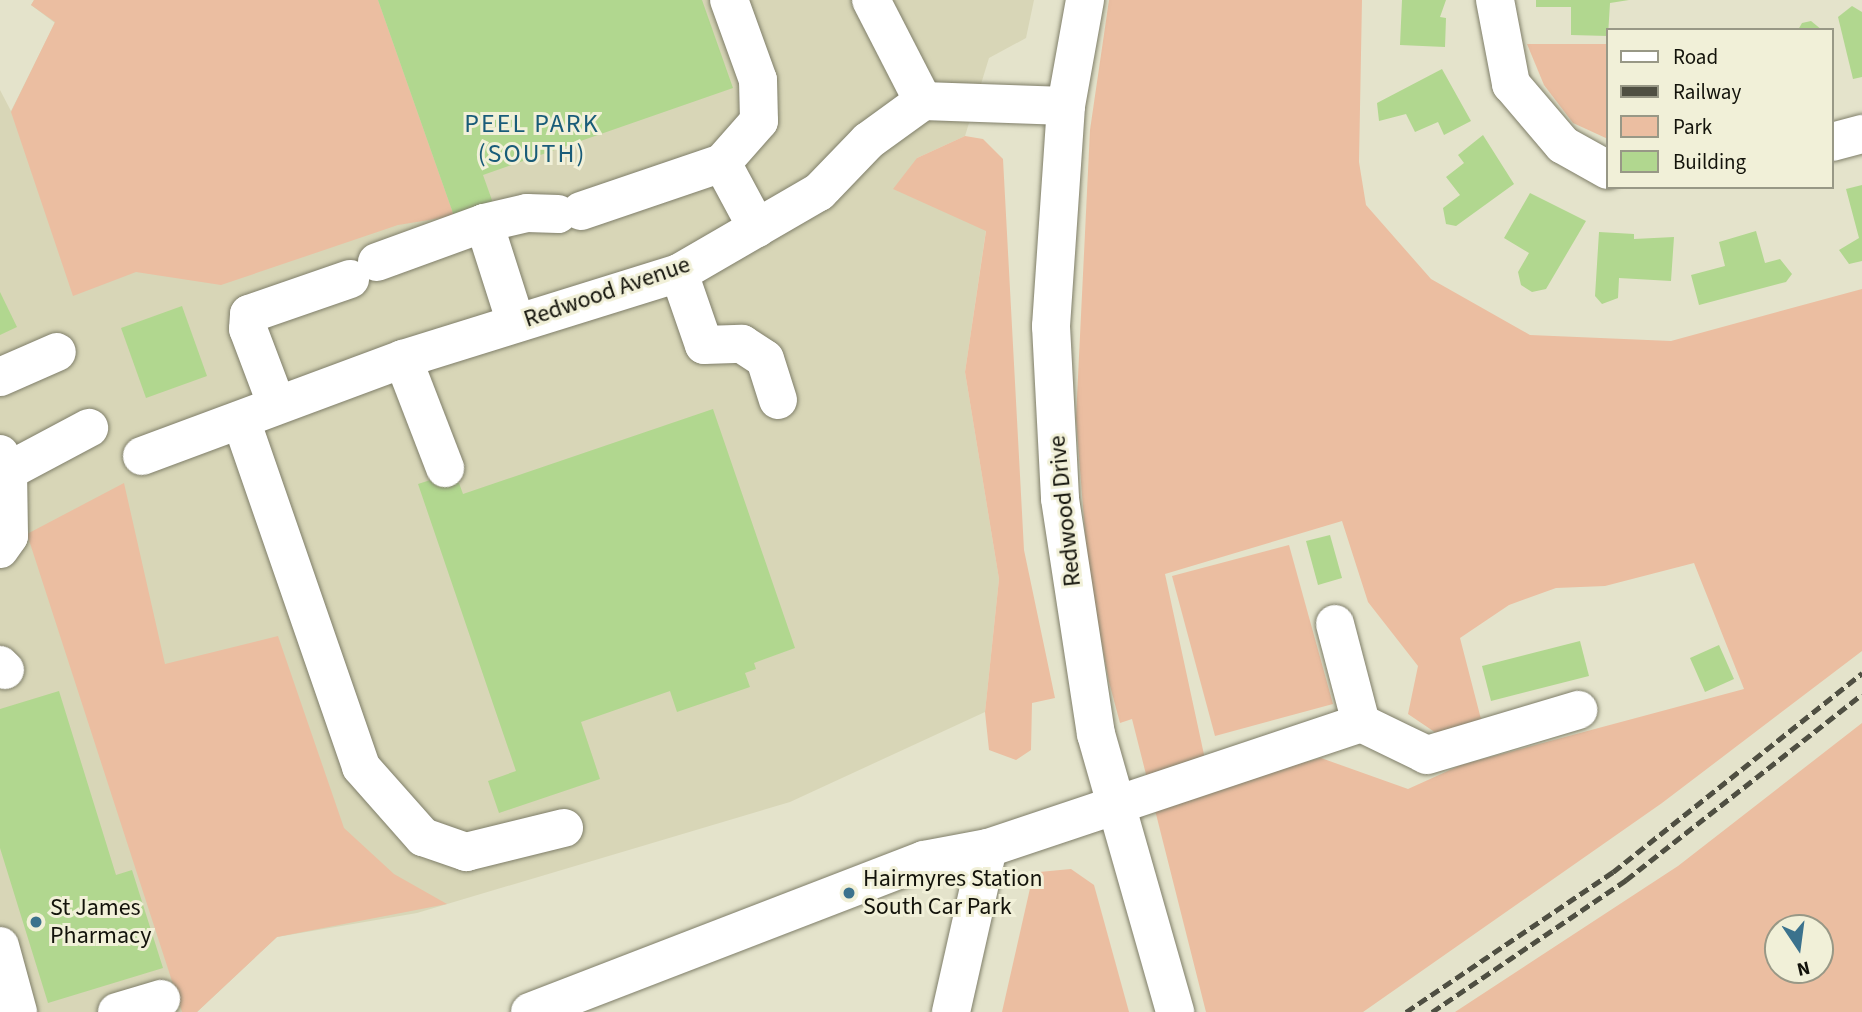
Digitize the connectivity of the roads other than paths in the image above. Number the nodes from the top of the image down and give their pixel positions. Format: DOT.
graph roads {
  1 [pos="729,0"];
  2 [pos="871,0"];
  3 [pos="1085,0"];
  4 [pos="1495,0"];
  5 [pos="923,101"];
  6 [pos="1066,106"];
  7 [pos="1862,134"];
  8 [pos="1834,141"];
  9 [pos="722,163"];
  10 [pos="1606,169"];
  11 [pos="484,223"];
  12 [pos="757,228"];
  13 [pos="679,273"];
  14 [pos="516,323"];
  15 [pos="57,352"];
  16 [pos="403,359"];
  17 [pos="0,377"];
  18 [pos="778,400"];
  19 [pos="276,403"];
  20 [pos="241,420"];
  21 [pos="89,428"];
  22 [pos="142,456"];
  23 [pos="4,463"];
  24 [pos="445,468"];
  25 [pos="0,549"];
  26 [pos="1335,624"];
  27 [pos="1578,710"];
  28 [pos="1361,723"];
  29 [pos="1118,804"];
  30 [pos="564,828"];
  31 [pos="988,848"];
  32 [pos="0,946"];
  33 [pos="161,999"];
  34 [pos="18,1012"];
  35 [pos="117,1012"];
  36 [pos="530,1012"];
  37 [pos="951,1012"];
  38 [pos="1175,1012"];
  1 -- 9 [label="street"];
  2 -- 5 [label="street"];
  3 -- 6 [label="street, Redwood Drive"];
  4 -- 10 [label="street"];
  5 -- 6 [label="street"];
  5 -- 12 [label="street, Redwood Avenue"];
  6 -- 29 [label="street, Redwood Drive"];
  7 -- 8 [label="street"];
  9 -- 11 [label="street"];
  9 -- 12 [label="street"];
  11 -- 14 [label="street"];
  11 -- 19 [label="street"];
  12 -- 13 [label="street, Redwood Avenue"];
  13 -- 14 [label="street, Redwood Avenue"];
  13 -- 18 [label="street"];
  14 -- 16 [label="street, Redwood Avenue"];
  15 -- 17 [label="street"];
  16 -- 19 [label="street, Redwood Avenue"];
  16 -- 24 [label="street"];
  19 -- 20 [label="street, Redwood Avenue"];
  20 -- 22 [label="street, Redwood Avenue"];
  20 -- 30 [label="street"];
  21 -- 23 [label="street"];
  23 -- 25 [label="street"];
  26 -- 28 [label="street"];
  27 -- 28 [label="street"];
  28 -- 29 [label="street"];
  29 -- 31 [label="street"];
  29 -- 38 [label="street, Redwood Drive"];
  31 -- 36 [label="street"];
  31 -- 37 [label="street"];
  32 -- 34 [label="street"];
  33 -- 35 [label="street"];
}
